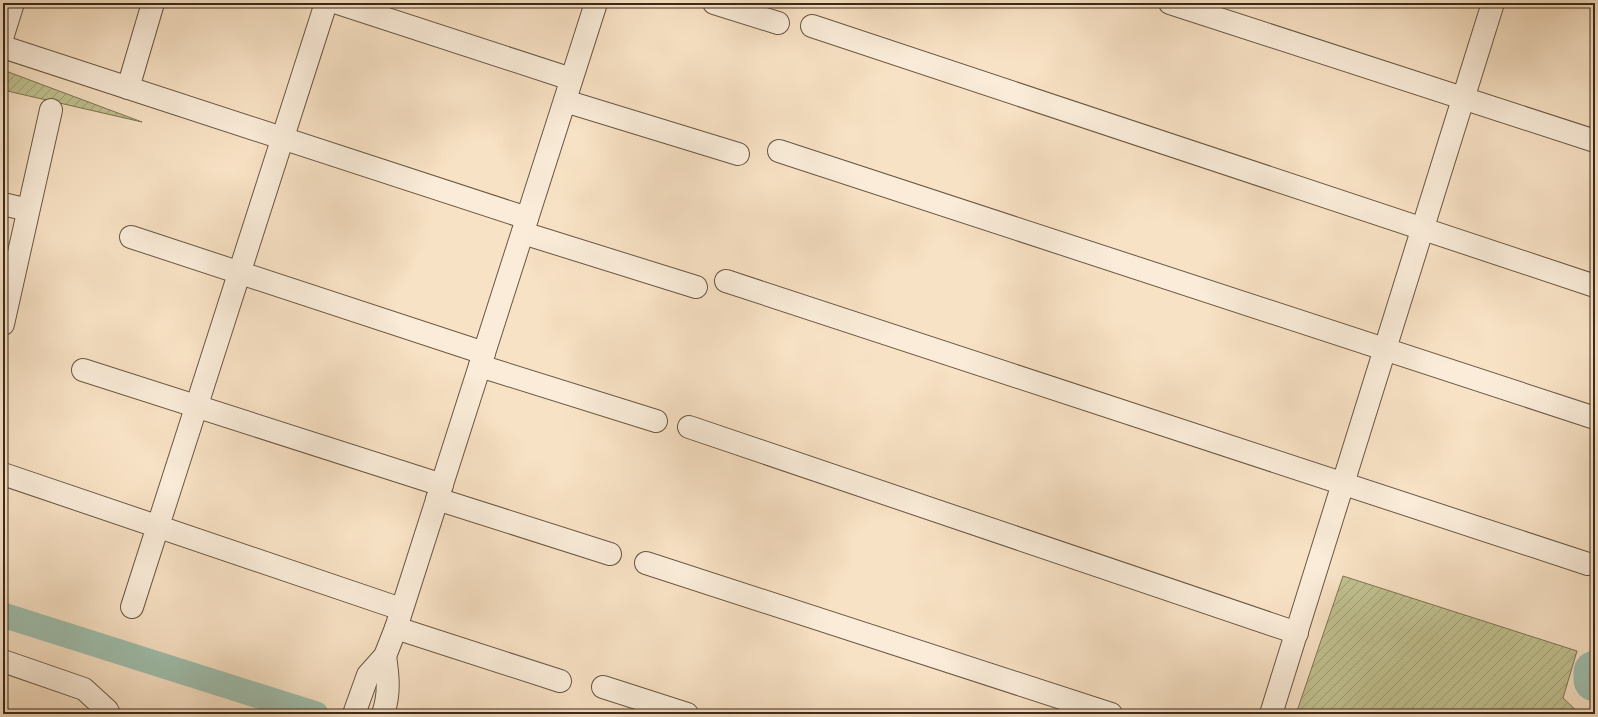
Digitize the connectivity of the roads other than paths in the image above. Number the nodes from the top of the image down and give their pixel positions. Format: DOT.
graph roads {
  1 [pos="13,3"];
  2 [pos="153,3"];
  3 [pos="326,3"];
  4 [pos="338,3"];
  5 [pos="596,3"];
  6 [pos="714,3"];
  7 [pos="1170,3"];
  8 [pos="1494,3"];
  9 [pos="778,23"];
  10 [pos="812,26"];
  11 [pos="3,34"];
  12 [pos="3,47"];
  13 [pos="571,79"];
  14 [pos="128,88"];
  15 [pos="1464,98"];
  16 [pos="565,101"];
  17 [pos="51,110"];
  18 [pos="283,138"];
  19 [pos="1595,140"];
  20 [pos="779,151"];
  21 [pos="738,154"];
  22 [pos="3,204"];
  23 [pos="28,210"];
  24 [pos="525,225"];
  25 [pos="1423,229"];
  26 [pos="131,237"];
  27 [pos="240,273"];
  28 [pos="726,281"];
  29 [pos="1595,286"];
  30 [pos="696,288"];
  31 [pos="3,324"];
  32 [pos="1385,350"];
  33 [pos="482,360"];
  34 [pos="84,370"];
  35 [pos="197,406"];
  36 [pos="1595,418"];
  37 [pos="656,420"];
  38 [pos="689,427"];
  39 [pos="3,474"];
  40 [pos="1343,483"];
  41 [pos="440,492"];
  42 [pos="158,526"];
  43 [pos="610,554"];
  44 [pos="646,562"];
  45 [pos="1588,564"];
  46 [pos="132,606"];
  47 [pos="398,618"];
  48 [pos="1296,633"];
  49 [pos="385,656"];
  50 [pos="3,660"];
  51 [pos="560,681"];
  52 [pos="603,687"];
  53 [pos="357,705"];
  54 [pos="385,710"];
  55 [pos="109,714"];
  56 [pos="687,714"];
  57 [pos="1111,714"];
  58 [pos="1271,714"];
  1 -- 11 [label="street"];
  2 -- 14 [label="street"];
  3 -- 18 [label="street"];
  4 -- 13 [label="street"];
  5 -- 13 [label="street"];
  6 -- 9 [label="street"];
  7 -- 15 [label="street"];
  8 -- 15 [label="street"];
  10 -- 25 [label="street"];
  12 -- 14 [label="street"];
  13 -- 16 [label="street"];
  14 -- 18 [label="street"];
  15 -- 19 [label="street"];
  15 -- 25 [label="street"];
  16 -- 21 [label="street"];
  16 -- 24 [label="street"];
  17 -- 23 [label="street"];
  18 -- 24 [label="street"];
  18 -- 27 [label="street"];
  20 -- 32 [label="street"];
  22 -- 23 [label="street"];
  23 -- 31 [label="street"];
  24 -- 30 [label="street"];
  24 -- 33 [label="street"];
  25 -- 29 [label="street"];
  25 -- 32 [label="street"];
  26 -- 27 [label="street"];
  27 -- 33 [label="street"];
  27 -- 35 [label="street"];
  28 -- 40 [label="street"];
  32 -- 36 [label="street"];
  32 -- 40 [label="street"];
  33 -- 37 [label="street"];
  33 -- 41 [label="street"];
  34 -- 35 [label="street"];
  35 -- 41 [label="street"];
  35 -- 42 [label="street"];
  38 -- 48 [label="street"];
  39 -- 42 [label="street"];
  40 -- 45 [label="street"];
  40 -- 48 [label="street"];
  41 -- 43 [label="street"];
  41 -- 47 [label="street"];
  42 -- 46 [label="street"];
  42 -- 47 [label="street"];
  44 -- 57 [label="street"];
  47 -- 49 [label="street"];
  47 -- 51 [label="street"];
  48 -- 58 [label="street"];
  49 -- 53 [label="street"];
  49 -- 54 [label="street"];
  50 -- 55 [label="street"];
  52 -- 56 [label="street"];
}
